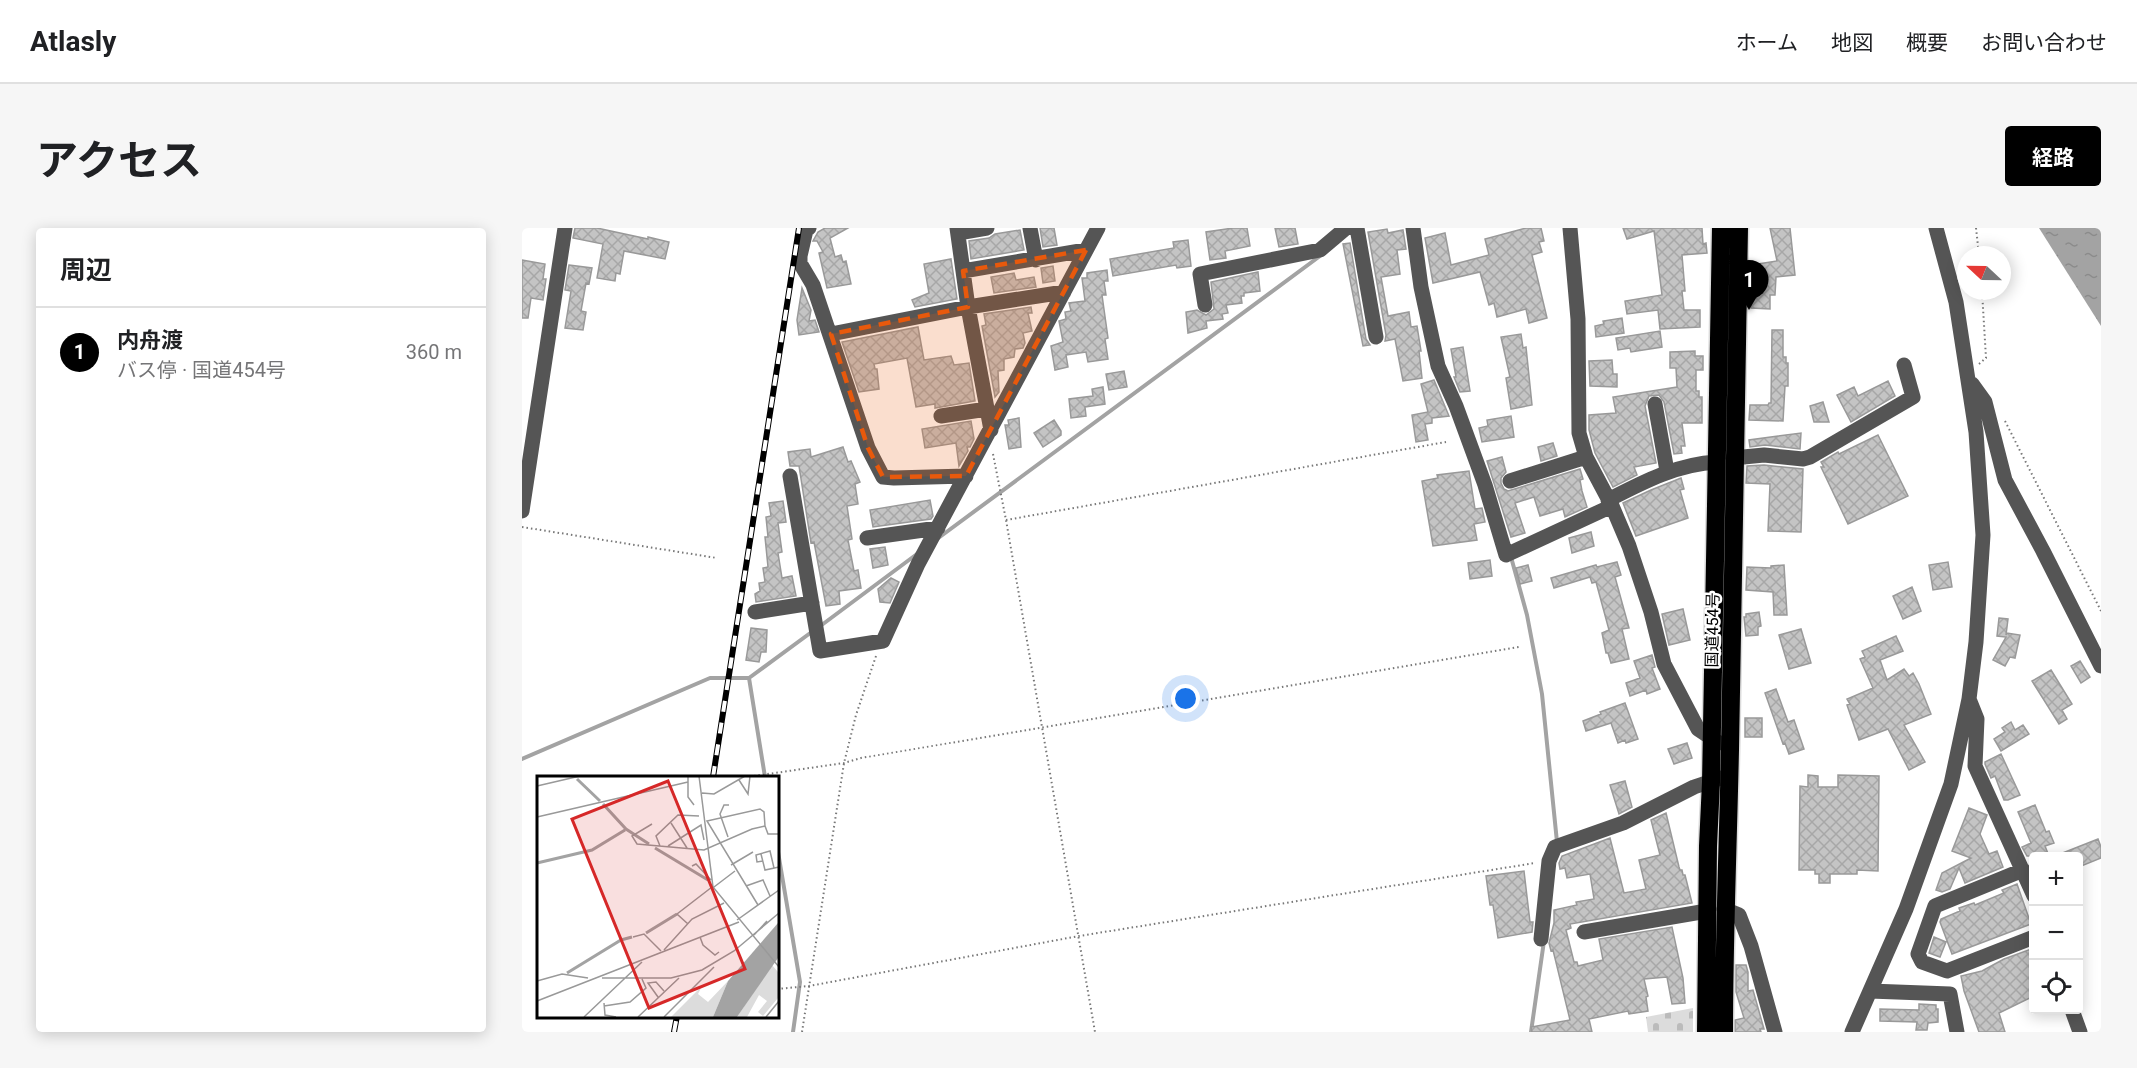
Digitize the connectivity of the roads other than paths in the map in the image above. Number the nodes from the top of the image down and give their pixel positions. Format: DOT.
graph roads {
  1 [pos="565,228"];
  2 [pos="809,228"];
  3 [pos="987,228"];
  4 [pos="1030,228"];
  5 [pos="1098,228"];
  6 [pos="1346,228"];
  7 [pos="1357,228"];
  8 [pos="1413,228"];
  9 [pos="1570,228"];
  10 [pos="1721,228"];
  11 [pos="1739,228"];
  12 [pos="1936,228"];
  13 [pos="957,230"];
  14 [pos="1086,250"];
  15 [pos="1036,260"];
  16 [pos="963,271"];
  17 [pos="1064,292"];
  18 [pos="1205,305"];
  19 [pos="968,307"];
  20 [pos="831,334"];
  21 [pos="1376,337"];
  22 [pos="1904,365"];
  23 [pos="1968,376"];
  24 [pos="1655,404"];
  25 [pos="987,409"];
  26 [pos="941,416"];
  27 [pos="991,430"];
  28 [pos="1586,457"];
  29 [pos="1725,460"];
  30 [pos="1667,471"];
  31 [pos="790,476"];
  32 [pos="966,476"];
  33 [pos="1510,481"];
  34 [pos="1610,503"];
  35 [pos="522,512"];
  36 [pos="938,528"];
  37 [pos="867,538"];
  38 [pos="812,603"];
  39 [pos="755,612"];
  40 [pos="2101,666"];
  41 [pos="1969,699"];
  42 [pos="1711,738"];
  43 [pos="1730,749"];
  44 [pos="1729,775"];
  45 [pos="1711,782"];
  46 [pos="2023,870"];
  47 [pos="2029,884"];
  48 [pos="1716,910"];
  49 [pos="1584,932"];
  50 [pos="1541,939"];
  51 [pos="2029,939"];
  52 [pos="1947,971"];
  53 [pos="1870,991"];
  54 [pos="1950,994"];
  55 [pos="2073,1014"];
  56 [pos="1706,1032"];
  57 [pos="1724,1032"];
  58 [pos="1775,1032"];
  59 [pos="1852,1032"];
  60 [pos="1957,1032"];
  61 [pos="2080,1032"];
  1 -- 35 [label="street"];
  2 -- 20 [label="street"];
  3 -- 13 [label="street"];
  4 -- 15 [label="street"];
  5 -- 14 [label="street"];
  6 -- 18 [label="street"];
  7 -- 21 [label="street"];
  8 -- 34 [label="street"];
  9 -- 28 [label="street"];
  10 -- 29 [label="highway, 国道454号"];
  11 -- 29 [label="highway, 国道454号"];
  12 -- 23 [label="street"];
  13 -- 16 [label="street"];
  14 -- 15 [label="street"];
  14 -- 17 [label="street"];
  15 -- 16 [label="street"];
  16 -- 19 [label="street"];
  17 -- 19 [label="street"];
  17 -- 27 [label="street"];
  19 -- 20 [label="street"];
  19 -- 25 [label="street"];
  20 -- 32 [label="street"];
  22 -- 29 [label="street"];
  23 -- 40 [label="street"];
  23 -- 41 [label="street"];
  24 -- 30 [label="street"];
  25 -- 26 [label="street"];
  25 -- 27 [label="street"];
  27 -- 32 [label="street"];
  28 -- 33 [label="street"];
  28 -- 34 [label="street"];
  29 -- 30 [label="street"];
  29 -- 42 [label="highway, 国道454号"];
  29 -- 43 [label="highway, 国道454号"];
  30 -- 34 [label="street"];
  31 -- 38 [label="street"];
  32 -- 36 [label="street"];
  34 -- 42 [label="street"];
  36 -- 37 [label="street"];
  36 -- 38 [label="street"];
  38 -- 39 [label="street"];
  41 -- 46 [label="street"];
  41 -- 53 [label="street"];
  42 -- 43 [label="street"];
  42 -- 45 [label="highway, 国道454号"];
  43 -- 44 [label="highway, 国道454号"];
  44 -- 45 [label="street"];
  44 -- 48 [label="highway, 国道454号"];
  45 -- 48 [label="highway, 国道454号"];
  45 -- 50 [label="street"];
  46 -- 47 [label="street"];
  46 -- 52 [label="street"];
  48 -- 49 [label="street"];
  48 -- 56 [label="highway, 国道454号"];
  48 -- 57 [label="highway, 国道454号"];
  48 -- 58 [label="street"];
  51 -- 52 [label="street"];
  52 -- 54 [label="street"];
  53 -- 54 [label="street"];
  53 -- 59 [label="street"];
  54 -- 60 [label="street"];
  55 -- 61 [label="street"];
}
